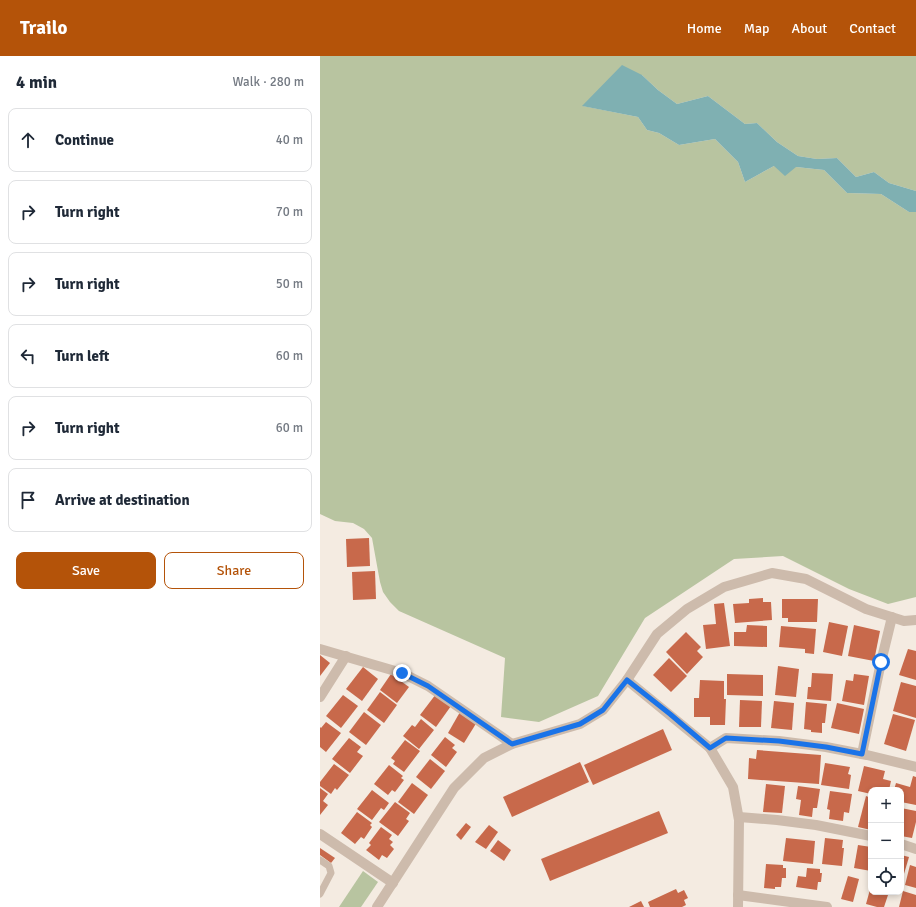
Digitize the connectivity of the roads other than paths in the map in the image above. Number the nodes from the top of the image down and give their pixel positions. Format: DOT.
graph roads {
  1 [pos="892,617"];
  2 [pos="916,620"];
  3 [pos="320,649"];
  4 [pos="346,656"];
  5 [pos="627,680"];
  6 [pos="320,697"];
  7 [pos="512,744"];
  8 [pos="710,748"];
  9 [pos="862,754"];
  10 [pos="916,767"];
  11 [pos="739,817"];
  12 [pos="320,834"];
  13 [pos="868,835"];
  14 [pos="904,845"];
  15 [pos="916,849"];
  16 [pos="320,860"];
  17 [pos="393,883"];
  18 [pos="320,894"];
  19 [pos="738,895"];
  20 [pos="377,907"];
  21 [pos="738,907"];
  22 [pos="826,907"];
  1 -- 2 [label="street"];
  1 -- 5 [label="street"];
  1 -- 9 [label="street"];
  3 -- 4 [label="street"];
  4 -- 6 [label="street"];
  4 -- 7 [label="street"];
  5 -- 7 [label="street"];
  5 -- 8 [label="street"];
  7 -- 17 [label="street"];
  8 -- 9 [label="street"];
  8 -- 11 [label="street"];
  9 -- 10 [label="street"];
  11 -- 13 [label="street"];
  11 -- 19 [label="street"];
  12 -- 17 [label="street"];
  14 -- 15 [label="street"];
  16 -- 18 [label="lane"];
  17 -- 20 [label="street"];
  19 -- 21 [label="street"];
  19 -- 22 [label="street"];
}
